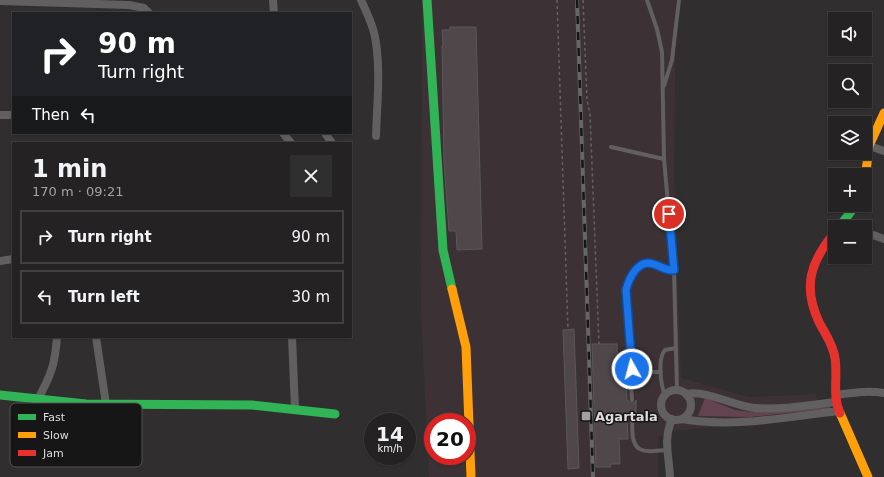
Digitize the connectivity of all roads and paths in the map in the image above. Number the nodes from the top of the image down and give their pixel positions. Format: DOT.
graph roads {
  1 [pos="273,0"];
  2 [pos="361,0"];
  3 [pos="427,0"];
  4 [pos="557,0"];
  5 [pos="583,0"];
  6 [pos="647,0"];
  7 [pos="679,0"];
  8 [pos="0,1"];
  9 [pos="97,2"];
  10 [pos="147,12"];
  11 [pos="274,12"];
  12 [pos="663,88"];
  13 [pos="884,113"];
  14 [pos="0,115"];
  15 [pos="12,115"];
  16 [pos="284,134"];
  17 [pos="376,136"];
  18 [pos="872,138"];
  19 [pos="290,142"];
  20 [pos="611,147"];
  21 [pos="872,147"];
  22 [pos="884,151"];
  23 [pos="664,159"];
  24 [pos="872,235"];
  25 [pos="884,239"];
  26 [pos="828,241"];
  27 [pos="12,259"];
  28 [pos="0,261"];
  29 [pos="674,270"];
  30 [pos="568,330"];
  31 [pos="57,338"];
  32 [pos="96,338"];
  33 [pos="292,338"];
  34 [pos="598,344"];
  35 [pos="676,348"];
  36 [pos="661,372"];
  37 [pos="634,374"];
  38 [pos="677,390"];
  39 [pos="884,393"];
  40 [pos="686,394"];
  41 [pos="0,395"];
  42 [pos="665,396"];
  43 [pos="38,399"];
  44 [pos="632,400"];
  45 [pos="76,403"];
  46 [pos="106,403"];
  47 [pos="837,403"];
  48 [pos="142,404"];
  49 [pos="295,409"];
  50 [pos="632,413"];
  51 [pos="335,414"];
  52 [pos="672,419"];
  53 [pos="682,419"];
  54 [pos="667,450"];
  55 [pos="471,477"];
  56 [pos="670,477"];
  57 [pos="868,477"];
  1 -- 11 [label="street"];
  2 -- 17 [label="street"];
  3 -- 55 [label="street"];
  4 -- 30 [label="path"];
  5 -- 34 [label="path"];
  6 -- 12 [label="lane"];
  7 -- 12 [label="lane"];
  8 -- 9 [label="street"];
  9 -- 10 [label="street"];
  12 -- 23 [label="lane"];
  13 -- 18 [label="street"];
  14 -- 15 [label="street"];
  16 -- 19 [label="street"];
  20 -- 23 [label="lane"];
  21 -- 22 [label="street"];
  23 -- 29 [label="lane"];
  24 -- 25 [label="street"];
  26 -- 47 [label="street"];
  27 -- 28 [label="street"];
  29 -- 35 [label="lane"];
  29 -- 37 [label="lane"];
  31 -- 43 [label="street"];
  32 -- 46 [label="street"];
  33 -- 49 [label="street"];
  35 -- 36 [label="lane"];
  35 -- 38 [label="lane"];
  36 -- 37 [label="lane"];
  36 -- 42 [label="lane"];
  37 -- 44 [label="lane"];
  38 -- 40 [label="street"];
  38 -- 42 [label="street"];
  39 -- 47 [label="street"];
  40 -- 47 [label="street"];
  40 -- 53 [label="street"];
  41 -- 43 [label="street"];
  42 -- 52 [label="street"];
  43 -- 45 [label="street"];
  47 -- 53 [label="street"];
  47 -- 57 [label="street"];
  48 -- 49 [label="street"];
  49 -- 51 [label="street"];
  50 -- 54 [label="lane"];
  52 -- 53 [label="street"];
  52 -- 54 [label="street"];
  54 -- 56 [label="street"];
}
